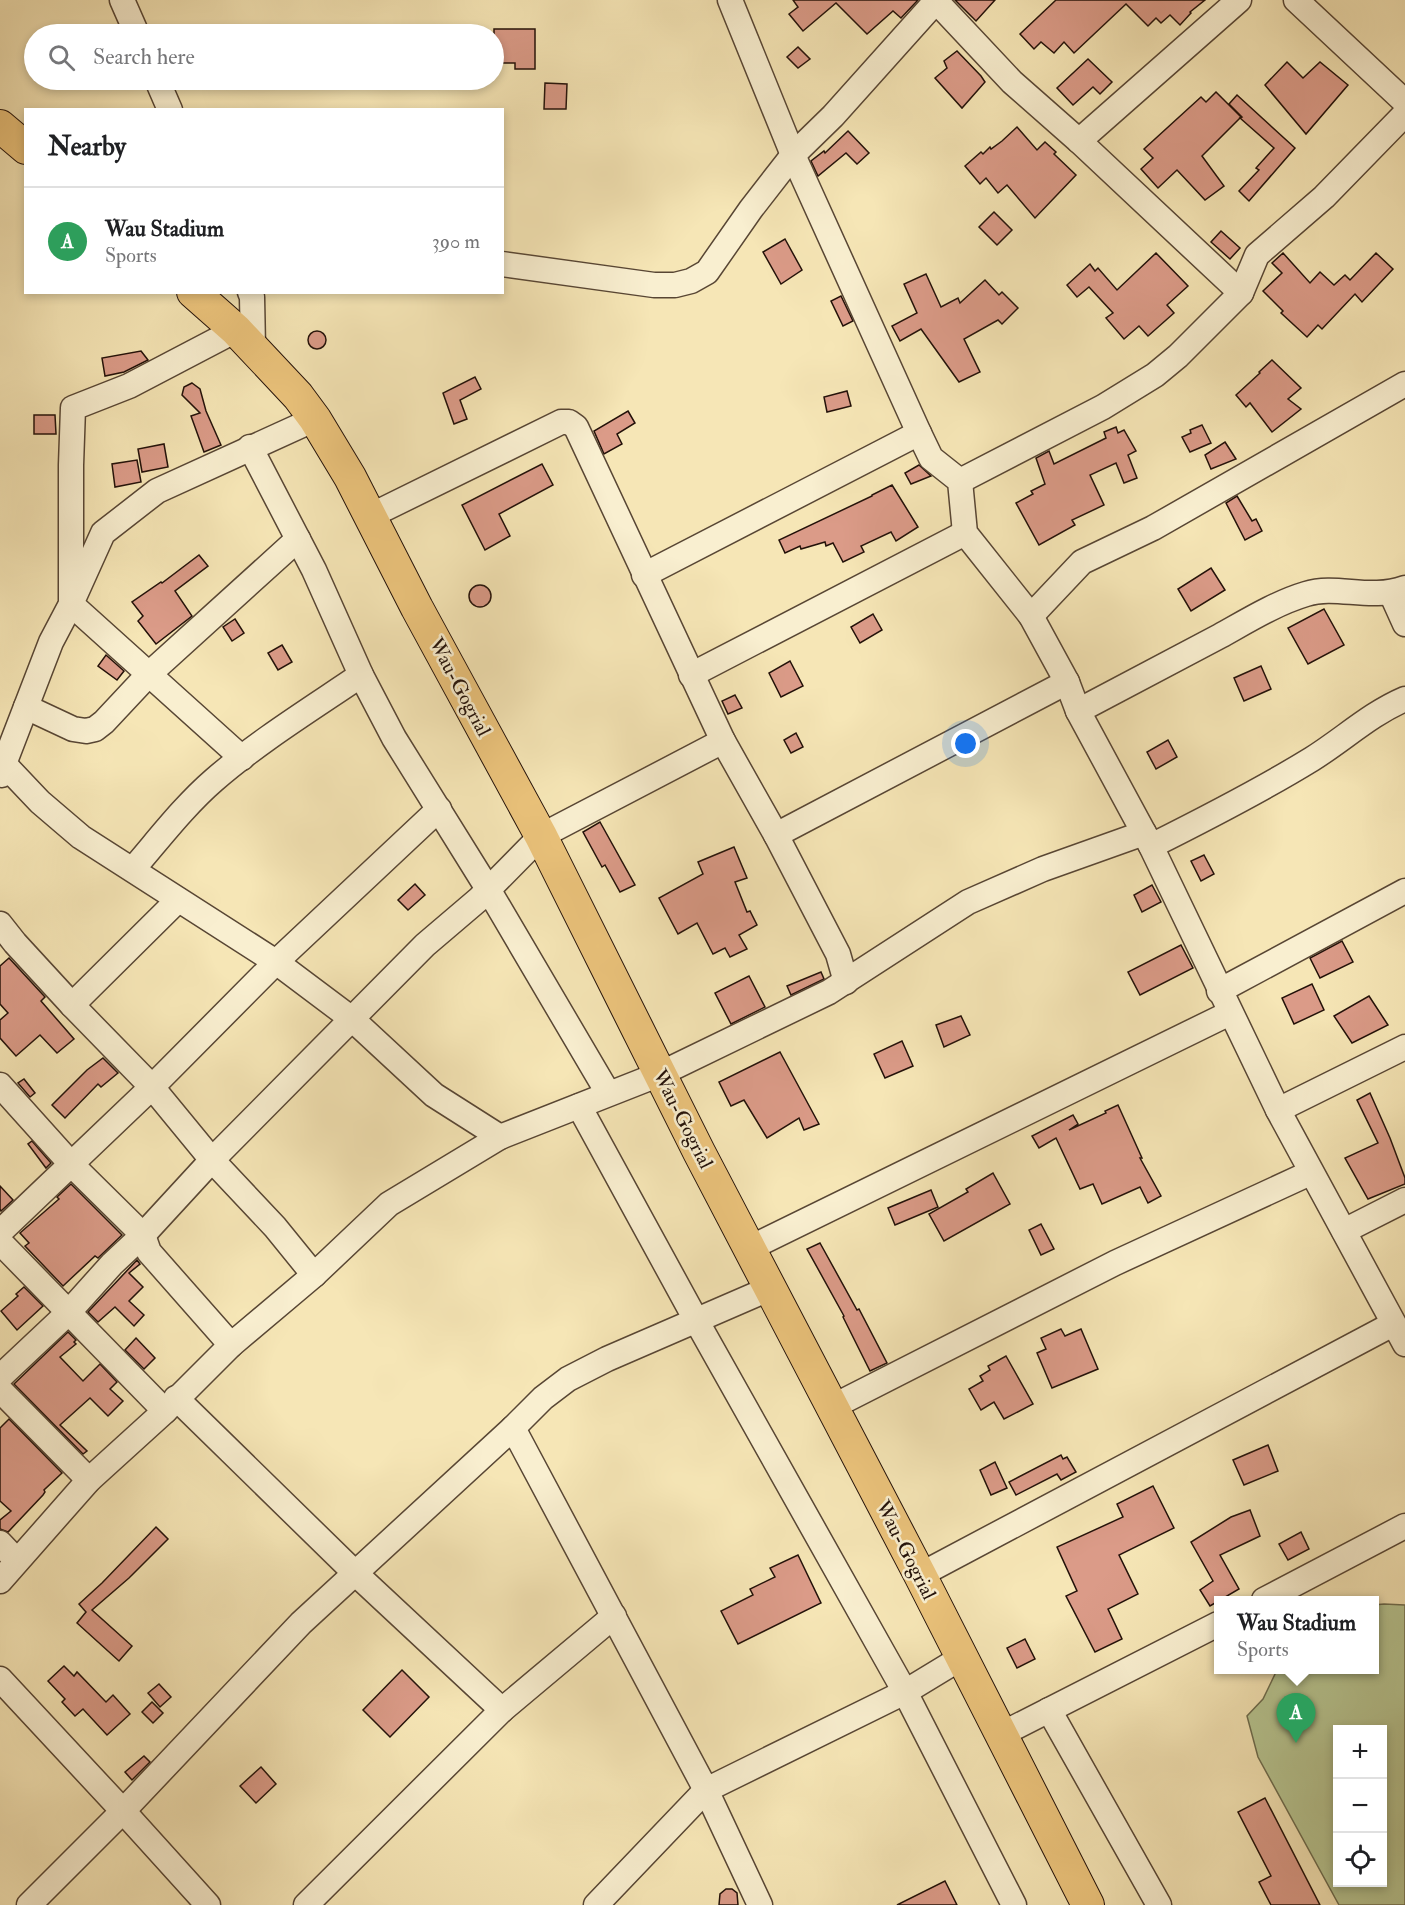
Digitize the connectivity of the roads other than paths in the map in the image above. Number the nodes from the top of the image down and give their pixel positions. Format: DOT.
graph roads {
  1 [pos="122,0"];
  2 [pos="730,0"];
  3 [pos="936,0"];
  4 [pos="1239,0"];
  5 [pos="1296,0"];
  6 [pos="133,24"];
  7 [pos="161,90"];
  8 [pos="1405,102"];
  9 [pos="169,108"];
  10 [pos="1405,114"];
  11 [pos="0,126"];
  12 [pos="1079,141"];
  13 [pos="24,146"];
  14 [pos="794,155"];
  15 [pos="504,264"];
  16 [pos="1241,293"];
  17 [pos="195,294"];
  18 [pos="257,294"];
  19 [pos="244,339"];
  20 [pos="1405,384"];
  21 [pos="315,419"];
  22 [pos="919,434"];
  23 [pos="250,447"];
  24 [pos="960,481"];
  25 [pos="370,516"];
  26 [pos="965,533"];
  27 [pos="298,539"];
  28 [pos="644,575"];
  29 [pos="1398,590"];
  30 [pos="71,604"];
  31 [pos="1031,616"];
  32 [pos="1405,624"];
  33 [pos="148,675"];
  34 [pos="361,675"];
  35 [pos="691,675"];
  36 [pos="1067,682"];
  37 [pos="1405,699"];
  38 [pos="26,707"];
  39 [pos="1078,711"];
  40 [pos="723,741"];
  41 [pos="242,758"];
  42 [pos="1,768"];
  43 [pos="439,809"];
  44 [pos="776,835"];
  45 [pos="541,836"];
  46 [pos="1147,840"];
  47 [pos="133,869"];
  48 [pos="488,889"];
  49 [pos="1405,891"];
  50 [pos="178,900"];
  51 [pos="0,924"];
  52 [pos="276,962"];
  53 [pos="846,982"];
  54 [pos="1219,991"];
  55 [pos="72,1005"];
  56 [pos="1230,1013"];
  57 [pos="352,1019"];
  58 [pos="1405,1047"];
  59 [pos="660,1074"];
  60 [pos="0,1085"];
  61 [pos="152,1087"];
  62 [pos="608,1093"];
  63 [pos="579,1106"];
  64 [pos="1278,1110"];
  65 [pos="500,1137"];
  66 [pos="212,1160"];
  67 [pos="71,1164"];
  68 [pos="1310,1173"];
  69 [pos="1405,1200"];
  70 [pos="1344,1231"];
  71 [pos="0,1232"];
  72 [pos="142,1235"];
  73 [pos="0,1242"];
  74 [pos="750,1248"];
  75 [pos="314,1275"];
  76 [pos="771,1288"];
  77 [pos="68,1313"];
  78 [pos="696,1320"];
  79 [pos="1399,1334"];
  80 [pos="231,1345"];
  81 [pos="0,1377"];
  82 [pos="0,1390"];
  83 [pos="171,1405"];
  84 [pos="832,1407"];
  85 [pos="513,1428"];
  86 [pos="89,1480"];
  87 [pos="1405,1526"];
  88 [pos="0,1543"];
  89 [pos="17,1561"];
  90 [pos="355,1573"];
  91 [pos="920,1575"];
  92 [pos="0,1581"];
  93 [pos="1272,1596"];
  94 [pos="614,1616"];
  95 [pos="1214,1626"];
  96 [pos="961,1658"];
  97 [pos="0,1679"];
  98 [pos="905,1692"];
  99 [pos="502,1710"];
  100 [pos="1049,1710"];
  101 [pos="1000,1735"];
  102 [pos="706,1790"];
  103 [pos="123,1811"];
  104 [pos="29,1905"];
  105 [pos="208,1905"];
  106 [pos="306,1905"];
  107 [pos="596,1905"];
  108 [pos="760,1905"];
  109 [pos="1014,1905"];
  110 [pos="1088,1905"];
  111 [pos="1158,1905"];
  1 -- 6 [label="street"];
  2 -- 14 [label="street"];
  3 -- 12 [label="street"];
  3 -- 14 [label="street"];
  4 -- 12 [label="street"];
  5 -- 8 [label="street"];
  7 -- 9 [label="street"];
  10 -- 16 [label="street"];
  11 -- 13 [label="main road"];
  12 -- 16 [label="street"];
  14 -- 15 [label="street"];
  14 -- 22 [label="street"];
  16 -- 24 [label="street"];
  17 -- 19 [label="main road, Wau-Gogrial"];
  18 -- 19 [label="street"];
  19 -- 21 [label="main road, Wau-Gogrial"];
  19 -- 30 [label="street"];
  20 -- 31 [label="street"];
  21 -- 23 [label="street"];
  21 -- 25 [label="main road, Wau-Gogrial"];
  22 -- 24 [label="street"];
  22 -- 28 [label="street"];
  23 -- 27 [label="street"];
  23 -- 30 [label="street"];
  24 -- 26 [label="street"];
  25 -- 28 [label="street"];
  25 -- 45 [label="main road, Wau-Gogrial"];
  26 -- 31 [label="street"];
  26 -- 35 [label="street"];
  27 -- 33 [label="street"];
  27 -- 34 [label="street"];
  28 -- 35 [label="street"];
  29 -- 32 [label="street"];
  29 -- 39 [label="street"];
  30 -- 33 [label="street"];
  30 -- 38 [label="street"];
  31 -- 36 [label="street"];
  33 -- 38 [label="street"];
  33 -- 41 [label="street"];
  34 -- 41 [label="street"];
  34 -- 43 [label="street"];
  35 -- 40 [label="street"];
  36 -- 39 [label="street"];
  36 -- 44 [label="street"];
  37 -- 46 [label="street"];
  38 -- 42 [label="street"];
  39 -- 46 [label="street"];
  40 -- 44 [label="street"];
  40 -- 45 [label="street"];
  41 -- 47 [label="street"];
  42 -- 47 [label="street"];
  43 -- 48 [label="street"];
  43 -- 52 [label="street"];
  44 -- 53 [label="street"];
  45 -- 48 [label="street"];
  45 -- 59 [label="main road, Wau-Gogrial"];
  46 -- 53 [label="street"];
  46 -- 54 [label="street"];
  47 -- 50 [label="street"];
  48 -- 57 [label="street"];
  48 -- 62 [label="street"];
  49 -- 54 [label="street"];
  50 -- 52 [label="street"];
  50 -- 55 [label="street"];
  51 -- 55 [label="street"];
  52 -- 57 [label="street"];
  52 -- 61 [label="street"];
  53 -- 59 [label="street"];
  54 -- 56 [label="street"];
  55 -- 61 [label="street"];
  56 -- 64 [label="street"];
  56 -- 74 [label="street"];
  57 -- 65 [label="street"];
  57 -- 66 [label="street"];
  58 -- 64 [label="street"];
  59 -- 62 [label="street"];
  59 -- 74 [label="main road, Wau-Gogrial"];
  60 -- 67 [label="street"];
  61 -- 66 [label="street"];
  61 -- 67 [label="street"];
  62 -- 63 [label="street"];
  63 -- 65 [label="street"];
  63 -- 78 [label="street"];
  64 -- 68 [label="street"];
  65 -- 75 [label="street"];
  66 -- 72 [label="street"];
  66 -- 75 [label="street"];
  67 -- 71 [label="street"];
  67 -- 72 [label="street"];
  68 -- 70 [label="street"];
  68 -- 84 [label="street"];
  69 -- 70 [label="street"];
  70 -- 79 [label="street"];
  72 -- 77 [label="street"];
  72 -- 80 [label="street"];
  73 -- 77 [label="street"];
  74 -- 76 [label="main road, Wau-Gogrial"];
  75 -- 80 [label="street"];
  76 -- 78 [label="street"];
  76 -- 84 [label="main road, Wau-Gogrial"];
  77 -- 81 [label="street"];
  77 -- 83 [label="street"];
  78 -- 85 [label="street"];
  78 -- 98 [label="street"];
  79 -- 91 [label="street"];
  80 -- 83 [label="street"];
  82 -- 86 [label="street"];
  83 -- 86 [label="street"];
  83 -- 90 [label="street"];
  84 -- 91 [label="main road, Wau-Gogrial"];
  85 -- 90 [label="street"];
  85 -- 94 [label="street"];
  86 -- 89 [label="street"];
  87 -- 93 [label="street"];
  88 -- 89 [label="street"];
  89 -- 92 [label="street"];
  90 -- 99 [label="street"];
  90 -- 103 [label="street"];
  91 -- 96 [label="main road, Wau-Gogrial"];
  94 -- 99 [label="street"];
  94 -- 102 [label="street"];
  95 -- 100 [label="street"];
  96 -- 98 [label="street"];
  96 -- 101 [label="main road, Wau-Gogrial"];
  97 -- 103 [label="street"];
  98 -- 102 [label="street"];
  98 -- 109 [label="street"];
  99 -- 106 [label="street"];
  100 -- 101 [label="street"];
  100 -- 111 [label="street"];
  101 -- 110 [label="main road, Wau-Gogrial"];
  102 -- 107 [label="street"];
  102 -- 108 [label="street"];
  103 -- 104 [label="street"];
  103 -- 105 [label="street"];
}
